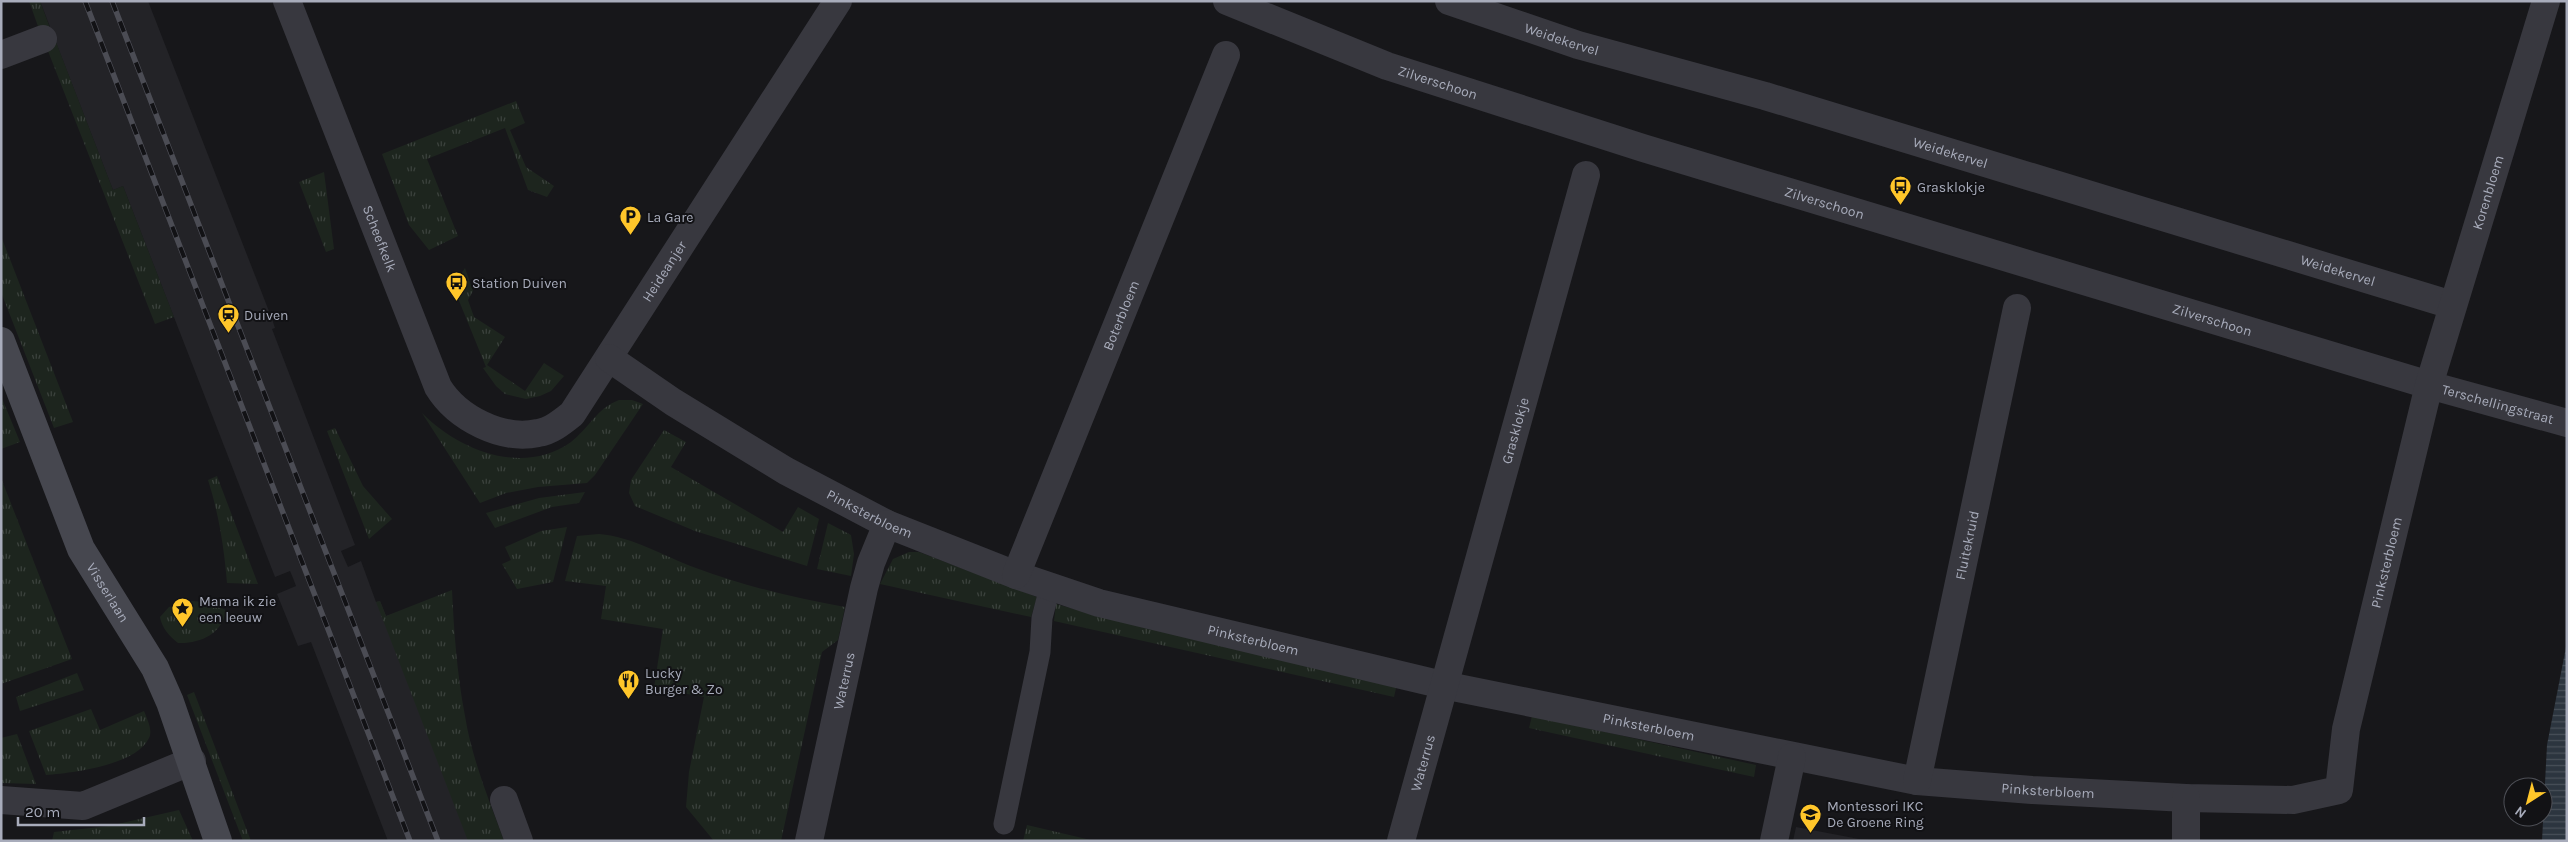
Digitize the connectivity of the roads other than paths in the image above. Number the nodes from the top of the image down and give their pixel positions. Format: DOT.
graph roads {
  1 [pos="287,1"];
  2 [pos="838,1"];
  3 [pos="1227,1"];
  4 [pos="1449,1"];
  5 [pos="2546,1"];
  6 [pos="43,39"];
  7 [pos="1226,54"];
  8 [pos="1,55"];
  9 [pos="1586,175"];
  10 [pos="2452,305"];
  11 [pos="2017,308"];
  12 [pos="1,341"];
  13 [pos="609,358"];
  14 [pos="2429,385"];
  15 [pos="2567,423"];
  16 [pos="517,435"];
  17 [pos="887,524"];
  18 [pos="1016,575"];
  19 [pos="1050,587"];
  20 [pos="1443,685"];
  21 [pos="1792,757"];
  22 [pos="192,762"];
  23 [pos="1917,781"];
  24 [pos="2186,798"];
  25 [pos="1,800"];
  26 [pos="504,800"];
  27 [pos="1004,824"];
  28 [pos="218,841"];
  29 [pos="520,841"];
  30 [pos="809,841"];
  31 [pos="1401,841"];
  32 [pos="1774,841"];
  33 [pos="2186,841"];
  1 -- 16 [label="street, Scheefkelk"];
  2 -- 13 [label="street, Heideanjer"];
  3 -- 14 [label="street, Zilverschoon"];
  4 -- 10 [label="street, Weidekervel"];
  5 -- 10 [label="street, Korenbloem"];
  6 -- 8 [label="street"];
  7 -- 18 [label="street, Boterbloem"];
  9 -- 20 [label="street, Grasklokje"];
  10 -- 14 [label="street, Korenbloem"];
  11 -- 23 [label="street, Fluitekruid"];
  12 -- 22 [label="street, Visserlaan"];
  13 -- 16 [label="street, Heideanjer"];
  13 -- 17 [label="street, Pinksterbloem"];
  14 -- 15 [label="street, Terschellingstraat"];
  14 -- 24 [label="street, Pinksterbloem"];
  17 -- 18 [label="street, Pinksterbloem"];
  17 -- 30 [label="street, Waterrus"];
  18 -- 19 [label="street, Pinksterbloem"];
  19 -- 20 [label="street, Pinksterbloem"];
  19 -- 27 [label="lane"];
  20 -- 21 [label="street, Pinksterbloem"];
  20 -- 31 [label="street, Waterrus"];
  21 -- 23 [label="street, Pinksterbloem"];
  21 -- 32 [label="street"];
  22 -- 25 [label="street"];
  22 -- 28 [label="street, Visserlaan"];
  23 -- 24 [label="street, Pinksterbloem"];
  24 -- 33 [label="street"];
  26 -- 29 [label="street"];
}
